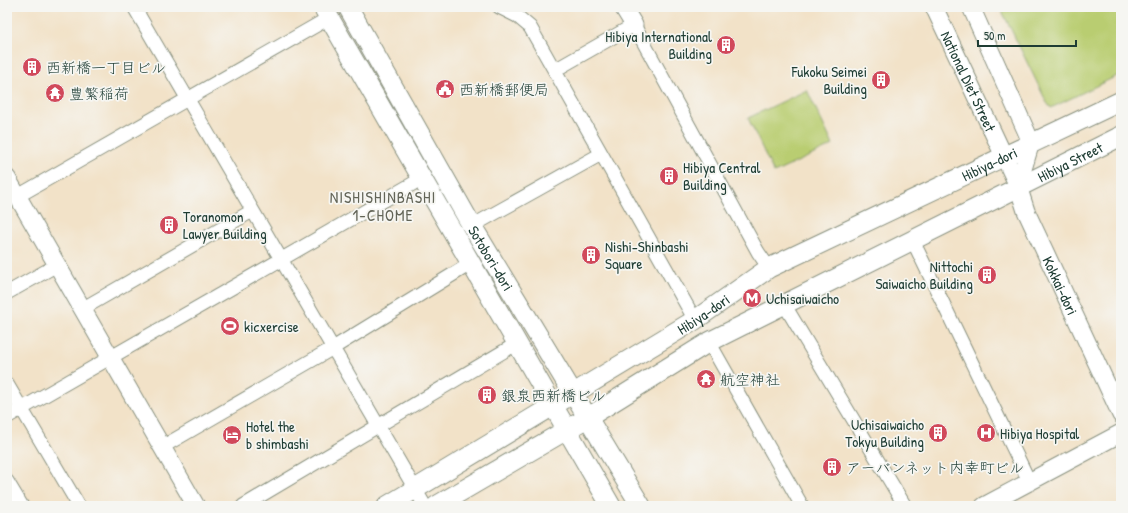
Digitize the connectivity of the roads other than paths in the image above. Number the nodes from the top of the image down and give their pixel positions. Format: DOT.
graph roads {
  1 [pos="134,7"];
  2 [pos="348,7"];
  3 [pos="499,7"];
  4 [pos="623,7"];
  5 [pos="934,7"];
  6 [pos="971,7"];
  7 [pos="326,12"];
  8 [pos="634,25"];
  9 [pos="555,70"];
  10 [pos="187,98"];
  11 [pos="1121,101"];
  12 [pos="1121,136"];
  13 [pos="1031,142"];
  14 [pos="601,154"];
  15 [pos="1004,155"];
  16 [pos="7,178"];
  17 [pos="421,179"];
  18 [pos="1018,186"];
  19 [pos="14,196"];
  20 [pos="252,211"];
  21 [pos="472,226"];
  22 [pos="913,241"];
  23 [pos="281,260"];
  24 [pos="470,264"];
  25 [pos="57,265"];
  26 [pos="769,268"];
  27 [pos="7,293"];
  28 [pos="784,304"];
  29 [pos="82,309"];
  30 [pos="694,320"];
  31 [pos="709,342"];
  32 [pos="516,344"];
  33 [pos="333,348"];
  34 [pos="110,358"];
  35 [pos="7,384"];
  36 [pos="572,393"];
  37 [pos="552,405"];
  38 [pos="22,408"];
  39 [pos="1121,415"];
  40 [pos="7,417"];
  41 [pos="587,418"];
  42 [pos="378,426"];
  43 [pos="566,430"];
  44 [pos="1121,433"];
  45 [pos="162,447"];
  46 [pos="7,481"];
  47 [pos="1029,481"];
  48 [pos="415,489"];
  49 [pos="22,506"];
  50 [pos="78,506"];
  51 [pos="196,506"];
  52 [pos="243,506"];
  53 [pos="387,506"];
  54 [pos="425,506"];
  55 [pos="436,506"];
  56 [pos="611,506"];
  57 [pos="641,506"];
  58 [pos="802,506"];
  59 [pos="905,506"];
  60 [pos="984,506"];
  1 -- 10 [label="street"];
  2 -- 21 [label="main road, Sotobori-dori"];
  3 -- 9 [label="street"];
  4 -- 8 [label="street"];
  5 -- 15 [label="street, National Diet Street"];
  6 -- 13 [label="street, National Diet Street"];
  7 -- 10 [label="street"];
  7 -- 17 [label="main road, Sotobori-dori"];
  8 -- 9 [label="street"];
  8 -- 26 [label="street"];
  9 -- 14 [label="street"];
  10 -- 19 [label="street"];
  10 -- 20 [label="street"];
  11 -- 13 [label="main road"];
  12 -- 18 [label="main road, Hibiya Street"];
  13 -- 15 [label="main road, Hibiya-dori"];
  13 -- 18 [label="street"];
  14 -- 21 [label="street"];
  14 -- 30 [label="street"];
  15 -- 18 [label="street, Kokkai-dori"];
  15 -- 26 [label="main road, Hibiya-dori"];
  16 -- 19 [label="street"];
  17 -- 23 [label="street"];
  17 -- 24 [label="main road, Sotobori-dori"];
  18 -- 22 [label="main road, Hibiya-dori"];
  18 -- 39 [label="street, Kokkai-dori"];
  19 -- 25 [label="street"];
  20 -- 23 [label="street"];
  20 -- 29 [label="street"];
  21 -- 36 [label="main road, Sotobori-dori"];
  22 -- 28 [label="main road, Hibiya-dori"];
  22 -- 47 [label="street"];
  23 -- 33 [label="street"];
  23 -- 34 [label="street"];
  24 -- 32 [label="main road, Sotobori-dori"];
  24 -- 33 [label="street"];
  25 -- 27 [label="street"];
  25 -- 29 [label="street"];
  26 -- 30 [label="main road, Hibiya-dori"];
  28 -- 31 [label="main road, Hibiya-dori"];
  28 -- 59 [label="street"];
  29 -- 34 [label="street"];
  30 -- 36 [label="main road, Hibiya-dori"];
  31 -- 41 [label="main road, Hibiya-dori"];
  31 -- 58 [label="street"];
  32 -- 37 [label="main road, Sotobori-dori"];
  32 -- 42 [label="street"];
  33 -- 42 [label="street"];
  33 -- 45 [label="street"];
  34 -- 38 [label="street"];
  34 -- 45 [label="street"];
  35 -- 38 [label="street"];
  36 -- 37 [label="main road, Hibiya-dori"];
  36 -- 41 [label="main road, Sotobori-dori"];
  37 -- 43 [label="main road, Sotobori-dori"];
  37 -- 48 [label="main road, Hibiya-dori"];
  38 -- 40 [label="street"];
  38 -- 50 [label="street"];
  41 -- 43 [label="main road, Hibiya-dori"];
  41 -- 57 [label="main road, Sotobori-dori"];
  42 -- 48 [label="street"];
  42 -- 52 [label="street"];
  43 -- 55 [label="main road, Hibiya-dori"];
  43 -- 56 [label="main road, Sotobori-dori"];
  44 -- 47 [label="street"];
  45 -- 51 [label="street"];
  46 -- 49 [label="street"];
  47 -- 60 [label="street"];
  48 -- 53 [label="main road, Hibiya-dori"];
  48 -- 54 [label="street"];
}
